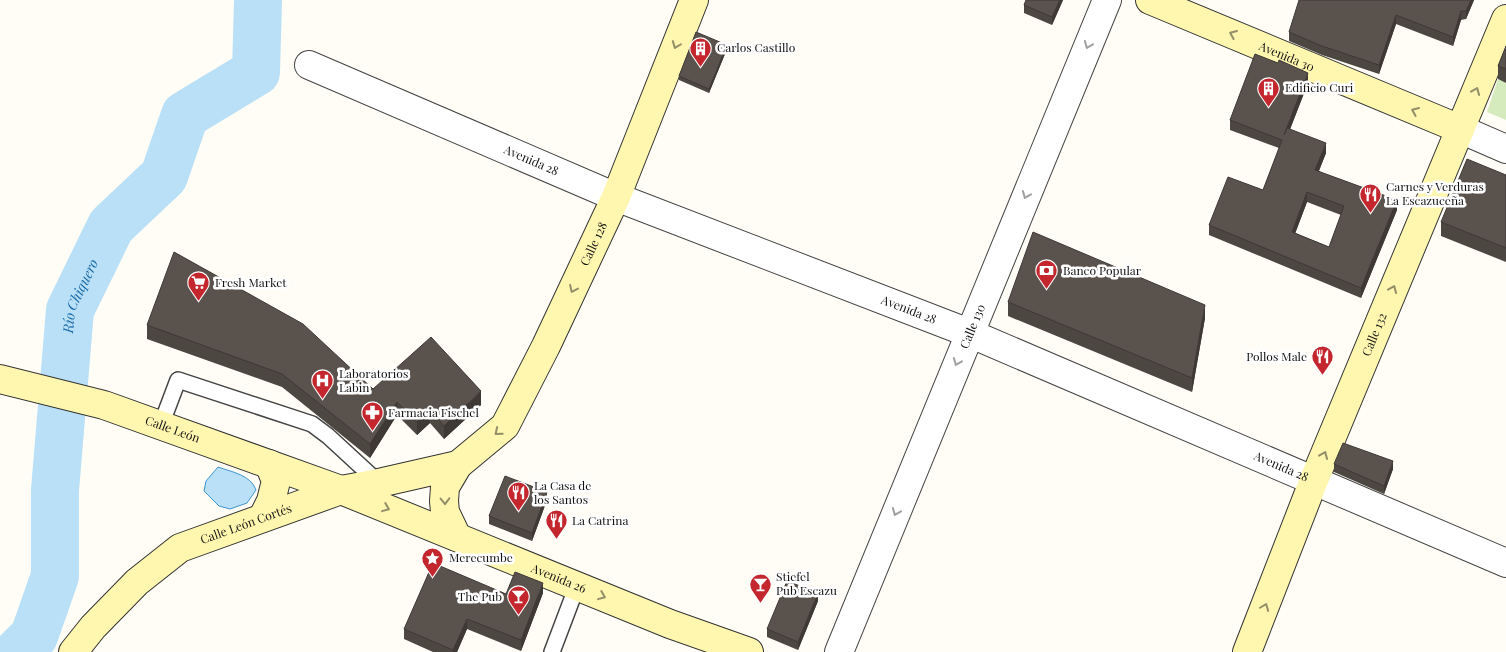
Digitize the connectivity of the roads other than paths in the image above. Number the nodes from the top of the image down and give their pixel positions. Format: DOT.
graph roads {
  1 [pos="694,0"];
  2 [pos="1106,0"];
  3 [pos="1150,0"];
  4 [pos="1506,19"];
  5 [pos="309,64"];
  6 [pos="1460,130"];
  7 [pos="1506,149"];
  8 [pos="616,198"];
  9 [pos="969,333"];
  10 [pos="0,379"];
  11 [pos="161,425"];
  12 [pos="269,464"];
  13 [pos="458,465"];
  14 [pos="1314,480"];
  15 [pos="379,483"];
  16 [pos="341,490"];
  17 [pos="262,517"];
  18 [pos="458,537"];
  19 [pos="1506,563"];
  20 [pos="577,586"];
  21 [pos="73,652"];
  22 [pos="552,652"];
  23 [pos="749,652"];
  24 [pos="839,652"];
  25 [pos="1247,652"];
  1 -- 8 [label="main road, Calle 128, one-way"];
  2 -- 9 [label="street, Calle 130, one-way"];
  6 -- 3 [label="main road, Avenida 30, one-way"];
  6 -- 4 [label="main road, Calle 132, one-way"];
  5 -- 8 [label="street, Avenida 28"];
  6 -- 7 [label="street, Avenida 30"];
  14 -- 6 [label="main road, Calle 132, one-way"];
  8 -- 9 [label="street, Avenida 28"];
  8 -- 13 [label="main road, Calle 128, one-way"];
  9 -- 14 [label="street, Avenida 28"];
  9 -- 24 [label="street, Calle 130, one-way"];
  10 -- 11 [label="main road, Calle León"];
  11 -- 12 [label="main road, Calle León"];
  11 -- 15 [label="lane"];
  12 -- 16 [label="main road, Calle León"];
  12 -- 17 [label="main road"];
  13 -- 15 [label="main road, Calle León Cortés"];
  13 -- 18 [label="main road, one-way"];
  14 -- 19 [label="street, Avenida 28"];
  25 -- 14 [label="main road, Calle 132, one-way"];
  15 -- 16 [label="main road, Calle León Cortés"];
  16 -- 17 [label="main road, Calle León Cortés"];
  16 -- 18 [label="main road, Avenida 26, one-way"];
  17 -- 21 [label="main road, Calle León Cortés"];
  18 -- 20 [label="main road, Avenida 26"];
  20 -- 22 [label="lane"];
  20 -- 23 [label="main road, Avenida 26, one-way"];
}
